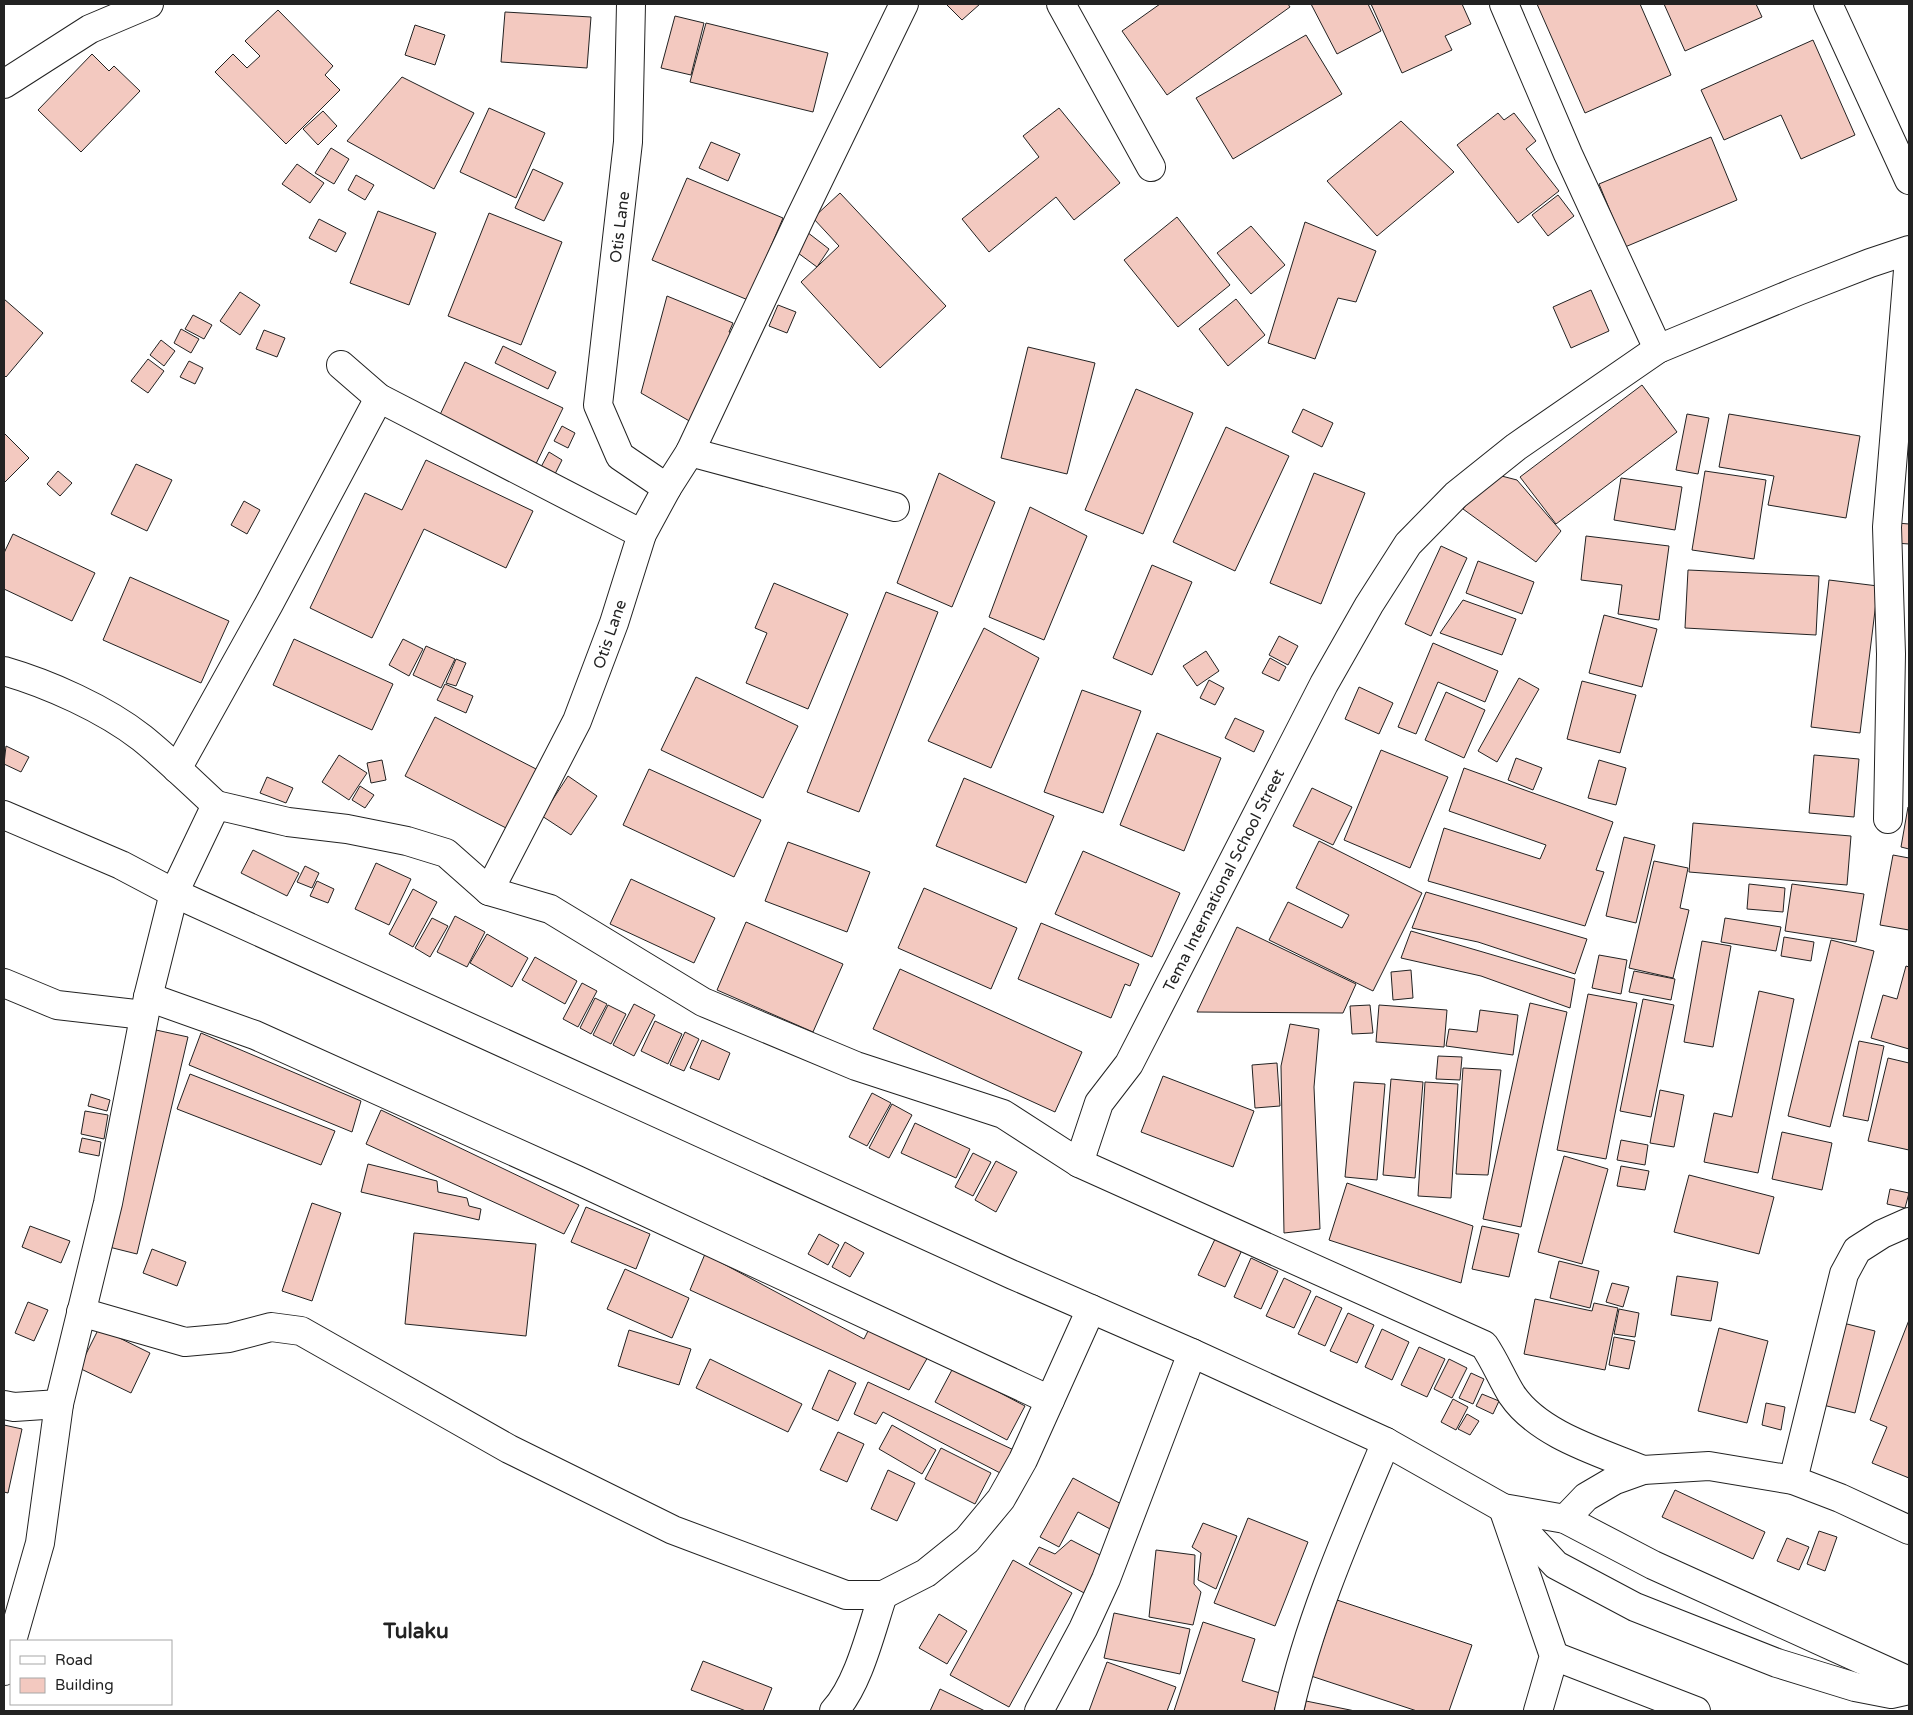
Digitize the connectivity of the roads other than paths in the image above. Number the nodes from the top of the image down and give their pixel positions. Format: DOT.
graph roads {
  1 [pos="149,4"];
  2 [pos="631,4"];
  3 [pos="904,4"];
  4 [pos="1061,4"];
  5 [pos="1504,4"];
  6 [pos="1828,4"];
  7 [pos="4,84"];
  8 [pos="1151,167"];
  9 [pos="1909,180"];
  10 [pos="1909,250"];
  11 [pos="1909,258"];
  12 [pos="1658,349"];
  13 [pos="341,365"];
  14 [pos="379,398"];
  15 [pos="690,452"];
  16 [pos="667,488"];
  17 [pos="895,507"];
  18 [pos="642,534"];
  19 [pos="4,671"];
  20 [pos="177,769"];
  21 [pos="216,805"];
  22 [pos="4,815"];
  23 [pos="1888,819"];
  24 [pos="489,891"];
  25 [pos="174,893"];
  26 [pos="4,984"];
  27 [pos="146,1006"];
  28 [pos="1079,1163"];
  29 [pos="1909,1222"];
  30 [pos="1091,1309"];
  31 [pos="82,1312"];
  32 [pos="1192,1353"];
  33 [pos="1050,1400"];
  34 [pos="59,1404"];
  35 [pos="4,1405"];
  36 [pos="1386,1442"];
  37 [pos="1643,1470"];
  38 [pos="1793,1480"];
  39 [pos="1503,1508"];
  40 [pos="1565,1519"];
  41 [pos="1909,1530"];
  42 [pos="883,1595"];
  43 [pos="12,1640"];
  44 [pos="10,1649"];
  45 [pos="1554,1656"];
  46 [pos="4,1671"];
  47 [pos="1909,1681"];
  48 [pos="1909,1690"];
  49 [pos="834,1711"];
  50 [pos="1039,1711"];
  51 [pos="1289,1711"];
  52 [pos="1538,1711"];
  53 [pos="1696,1711"];
  1 -- 7 [label="main road"];
  2 -- 16 [label="main road, Otis Lane"];
  3 -- 15 [label="main road"];
  4 -- 8 [label="main road"];
  5 -- 12 [label="main road"];
  6 -- 9 [label="main road"];
  10 -- 12 [label="main road, Tema International School Street"];
  11 -- 23 [label="main road"];
  12 -- 28 [label="main road, Tema International School Street"];
  13 -- 14 [label="main road"];
  14 -- 18 [label="main road"];
  14 -- 20 [label="main road"];
  15 -- 16 [label="main road"];
  15 -- 17 [label="main road"];
  16 -- 18 [label="main road, Otis Lane"];
  18 -- 24 [label="main road, Otis Lane"];
  19 -- 20 [label="main road"];
  20 -- 21 [label="main road"];
  21 -- 24 [label="main road"];
  21 -- 25 [label="main road"];
  22 -- 25 [label="main road"];
  24 -- 28 [label="main road"];
  25 -- 27 [label="main road"];
  25 -- 30 [label="main road"];
  26 -- 27 [label="main road"];
  27 -- 31 [label="main road"];
  27 -- 33 [label="main road"];
  28 -- 37 [label="main road"];
  29 -- 38 [label="main road"];
  30 -- 32 [label="main road"];
  30 -- 33 [label="main road"];
  31 -- 34 [label="main road"];
  31 -- 42 [label="main road"];
  32 -- 36 [label="main road"];
  32 -- 50 [label="main road"];
  33 -- 42 [label="main road"];
  34 -- 35 [label="main road"];
  34 -- 43 [label="main road"];
  36 -- 39 [label="main road"];
  36 -- 51 [label="main road"];
  37 -- 38 [label="main road"];
  37 -- 40 [label="main road"];
  38 -- 41 [label="main road"];
  39 -- 40 [label="main road"];
  39 -- 45 [label="main road"];
  39 -- 48 [label="main road"];
  40 -- 47 [label="main road"];
  42 -- 49 [label="main road"];
  44 -- 46 [label="main road"];
  45 -- 52 [label="main road"];
  45 -- 53 [label="main road"];
}
